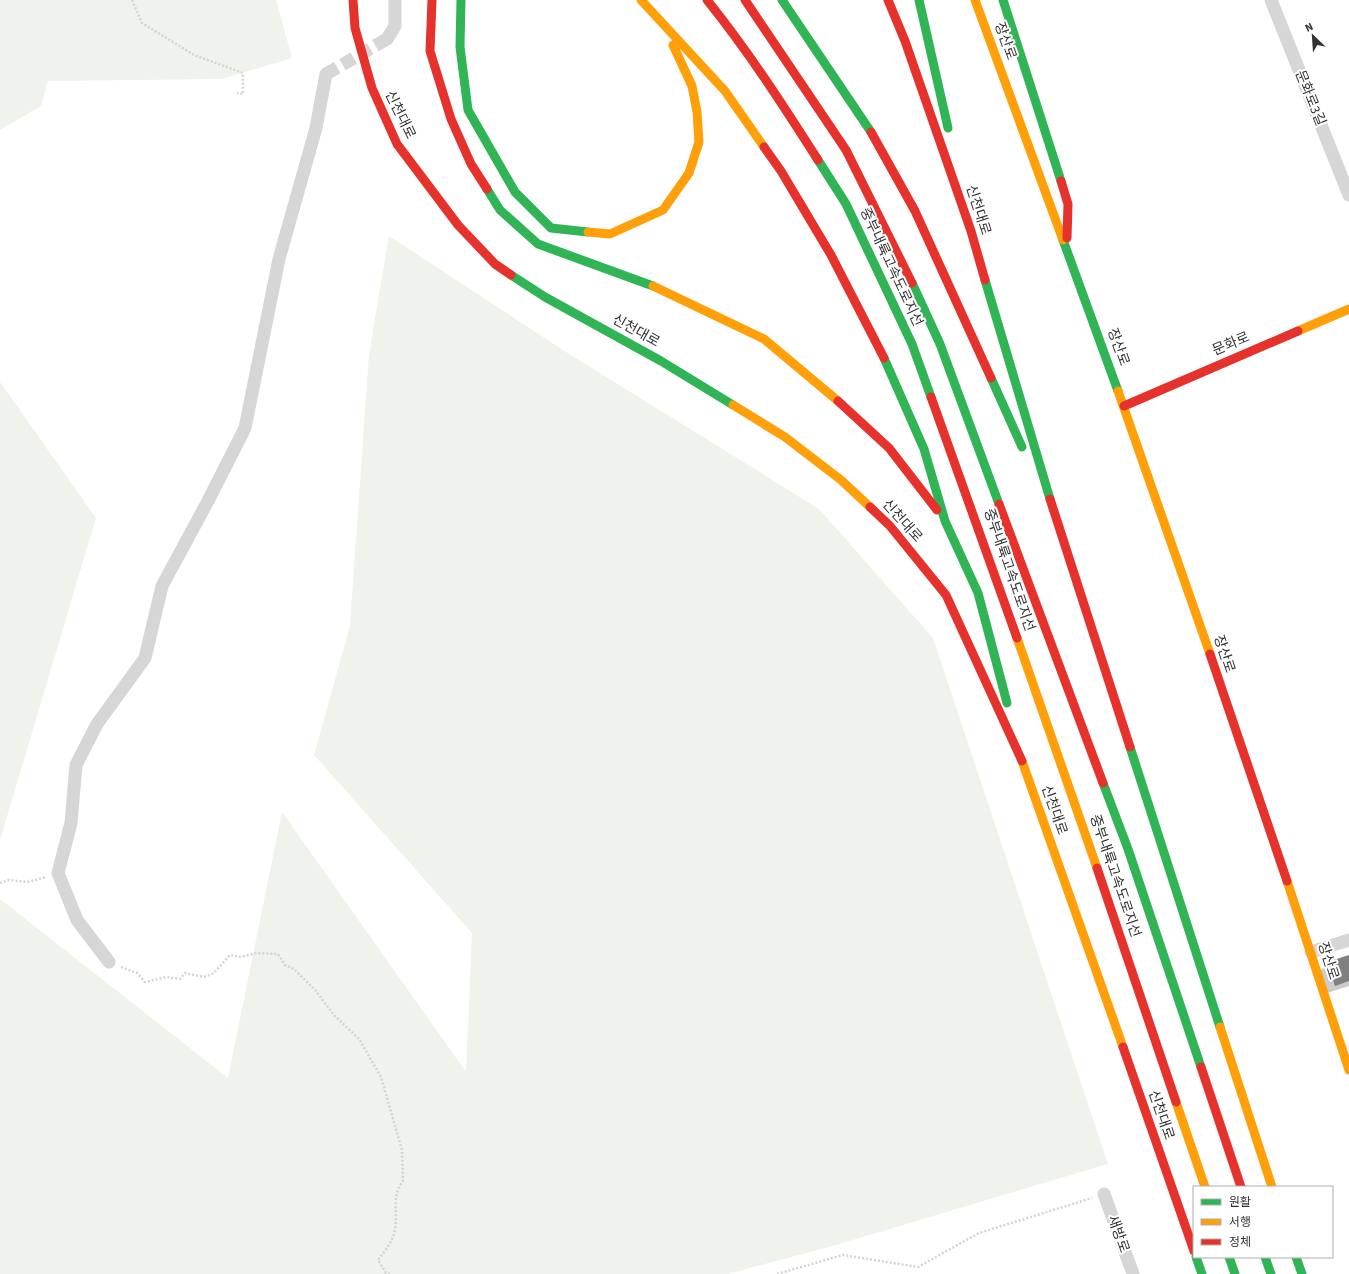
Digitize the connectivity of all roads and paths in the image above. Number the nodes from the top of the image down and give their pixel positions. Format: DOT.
graph roads {
  1 [pos="132,0"];
  2 [pos="353,0"];
  3 [pos="395,0"];
  4 [pos="432,0"];
  5 [pos="460,0"];
  6 [pos="640,0"];
  7 [pos="707,0"];
  8 [pos="745,0"];
  9 [pos="782,0"];
  10 [pos="888,0"];
  11 [pos="919,0"];
  12 [pos="975,0"];
  13 [pos="1003,0"];
  14 [pos="1271,0"];
  15 [pos="650,10"];
  16 [pos="387,39"];
  17 [pos="326,74"];
  18 [pos="237,93"];
  19 [pos="1349,195"];
  20 [pos="971,231"];
  21 [pos="1067,248"];
  22 [pos="1349,308"];
  23 [pos="1124,406"];
  24 [pos="1025,454"];
  25 [pos="1031,468"];
  26 [pos="945,521"];
  27 [pos="1060,532"];
  28 [pos="1022,758"];
  29 [pos="58,873"];
  30 [pos="0,883"];
  31 [pos="1349,940"];
  32 [pos="1311,952"];
  33 [pos="109,962"];
  34 [pos="1349,1070"];
  35 [pos="1205,1186"];
  36 [pos="1241,1186"];
  37 [pos="1272,1186"];
  38 [pos="1104,1194"];
  39 [pos="1193,1248"];
  40 [pos="1196,1258"];
  41 [pos="1229,1258"];
  42 [pos="1265,1258"];
  43 [pos="1296,1258"];
  44 [pos="390,1274"];
  45 [pos="777,1274"];
  46 [pos="1133,1274"];
  47 [pos="1202,1274"];
  48 [pos="1235,1274"];
  49 [pos="1271,1274"];
  50 [pos="1302,1274"];
  1 -- 18 [label="path"];
  2 -- 28 [label="main road, 신천대로"];
  3 -- 16 [label="street"];
  4 -- 26 [label="main road"];
  5 -- 15 [label="main road"];
  6 -- 15 [label="main road"];
  7 -- 35 [label="main road, 중부내륙고속도로지선"];
  8 -- 36 [label="main road, 중부내륙고속도로지선"];
  9 -- 24 [label="main road"];
  10 -- 20 [label="main road, 신천대로"];
  11 -- 20 [label="main road"];
  12 -- 21 [label="main road, 장산로"];
  13 -- 21 [label="main road, 장산로"];
  14 -- 19 [label="street, 문화로3길"];
  15 -- 26 [label="main road"];
  17 -- 29 [label="street"];
  20 -- 27 [label="main road, 신천대로"];
  21 -- 23 [label="main road, 장산로"];
  22 -- 23 [label="main road, 문화로"];
  23 -- 32 [label="main road, 장산로"];
  25 -- 27 [label="main road"];
  26 -- 28 [label="main road"];
  27 -- 37 [label="main road, 신천대로"];
  28 -- 39 [label="main road, 신천대로"];
  29 -- 30 [label="path"];
  29 -- 33 [label="street"];
  31 -- 32 [label="street"];
  32 -- 34 [label="main road, 장산로"];
  33 -- 44 [label="path"];
  38 -- 45 [label="path"];
  38 -- 46 [label="street, 새방로"];
  40 -- 47 [label="main road"];
  41 -- 48 [label="main road"];
  42 -- 49 [label="main road"];
  43 -- 50 [label="main road"];
}
